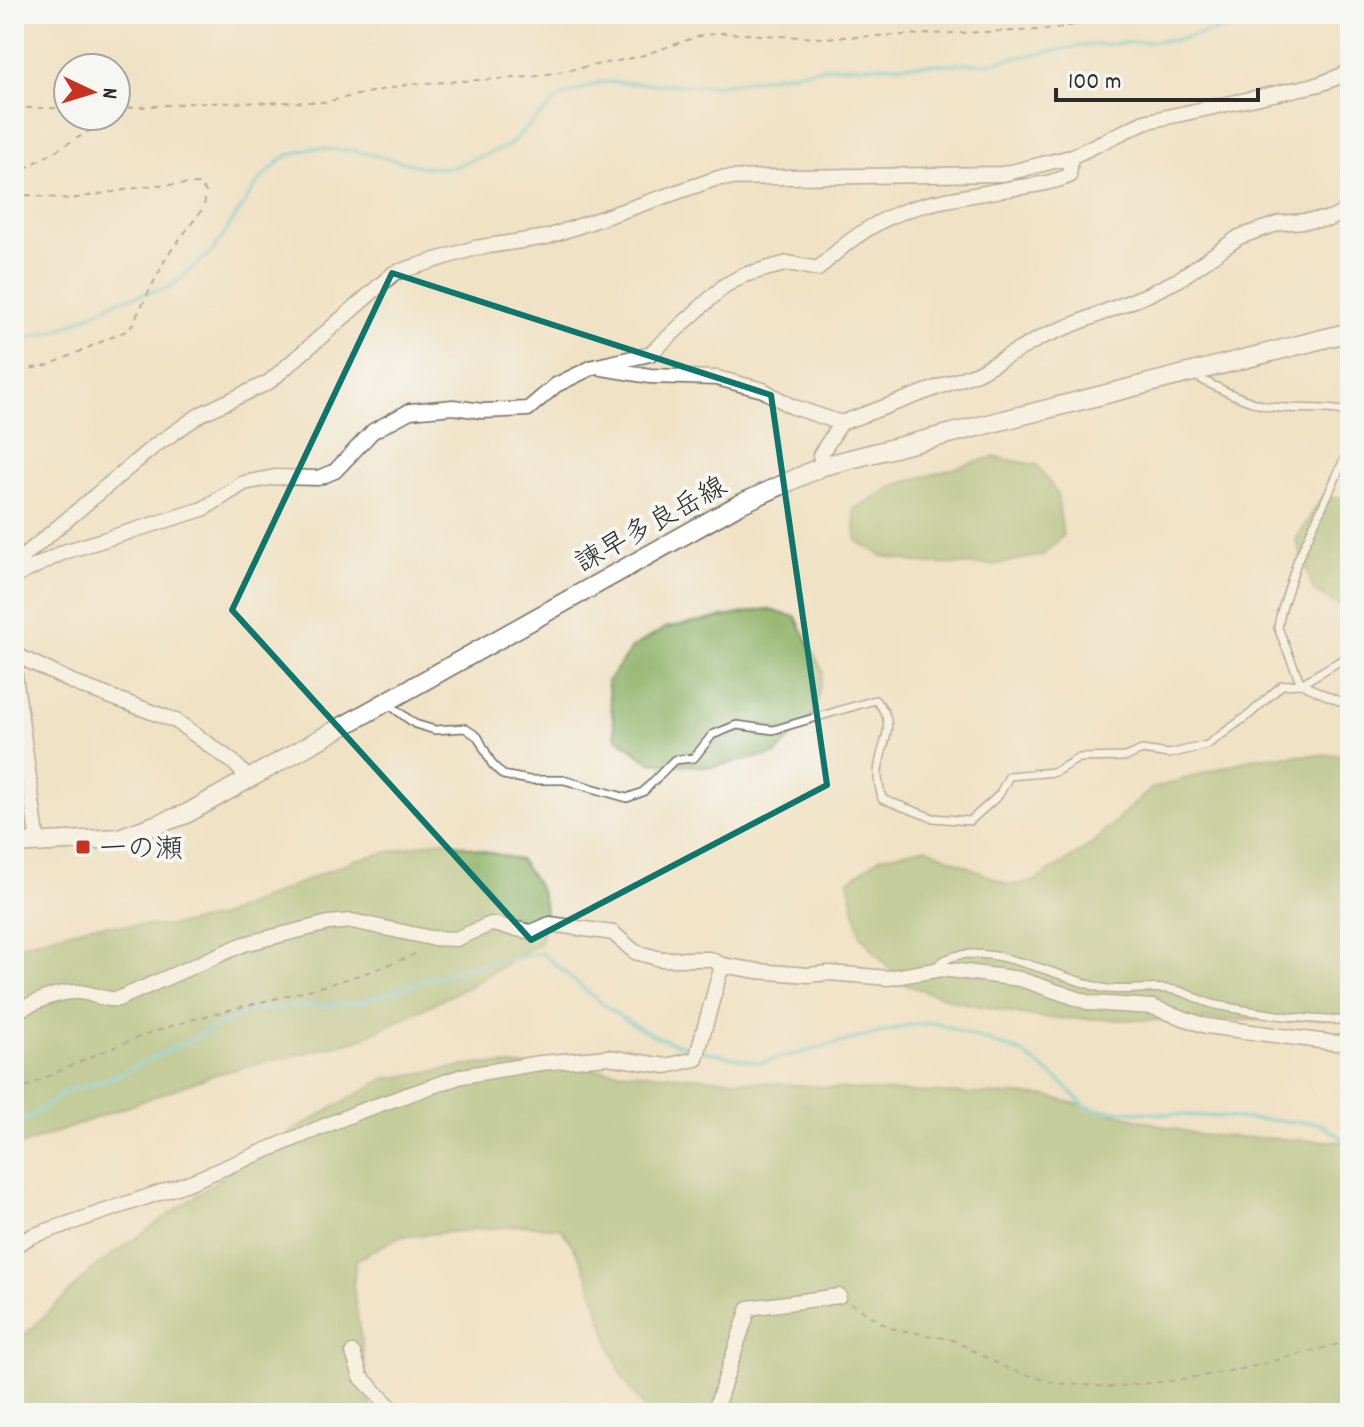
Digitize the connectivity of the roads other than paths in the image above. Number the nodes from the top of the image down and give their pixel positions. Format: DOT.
graph roads {
  1 [pos="1350,72"];
  2 [pos="1071,157"];
  3 [pos="1350,209"];
  4 [pos="1350,332"];
  5 [pos="593,367"];
  6 [pos="1189,373"];
  7 [pos="1350,421"];
  8 [pos="841,423"];
  9 [pos="1350,447"];
  10 [pos="823,466"];
  11 [pos="14,575"];
  12 [pos="14,654"];
  13 [pos="1350,655"];
  14 [pos="14,668"];
  15 [pos="1301,684"];
  16 [pos="387,703"];
  17 [pos="1350,706"];
  18 [pos="249,779"];
  19 [pos="14,844"];
  20 [pos="38,844"];
  21 [pos="722,965"];
  22 [pos="932,971"];
  23 [pos="14,1012"];
  24 [pos="1350,1020"];
  25 [pos="1350,1042"];
  26 [pos="14,1246"];
  27 [pos="839,1296"];
  28 [pos="353,1353"];
  29 [pos="396,1413"];
  30 [pos="714,1413"];
  1 -- 2 [label="street"];
  2 -- 5 [label="street"];
  2 -- 11 [label="street"];
  3 -- 8 [label="street"];
  4 -- 6 [label="main road, 諫早多良岳線"];
  5 -- 8 [label="street"];
  5 -- 11 [label="street"];
  6 -- 7 [label="lane"];
  6 -- 10 [label="main road, 諫早多良岳線"];
  8 -- 10 [label="street"];
  9 -- 15 [label="lane"];
  10 -- 16 [label="main road, 諫早多良岳線"];
  12 -- 18 [label="street"];
  13 -- 15 [label="lane"];
  14 -- 20 [label="street"];
  15 -- 16 [label="lane"];
  15 -- 17 [label="lane"];
  16 -- 18 [label="main road, 諫早多良岳線"];
  18 -- 20 [label="main road, 諫早多良岳線"];
  19 -- 20 [label="main road, 諫早多良岳線"];
  21 -- 22 [label="street"];
  21 -- 23 [label="street"];
  21 -- 26 [label="street"];
  22 -- 24 [label="lane"];
  22 -- 25 [label="street"];
  27 -- 30 [label="street"];
  28 -- 29 [label="street"];
}
